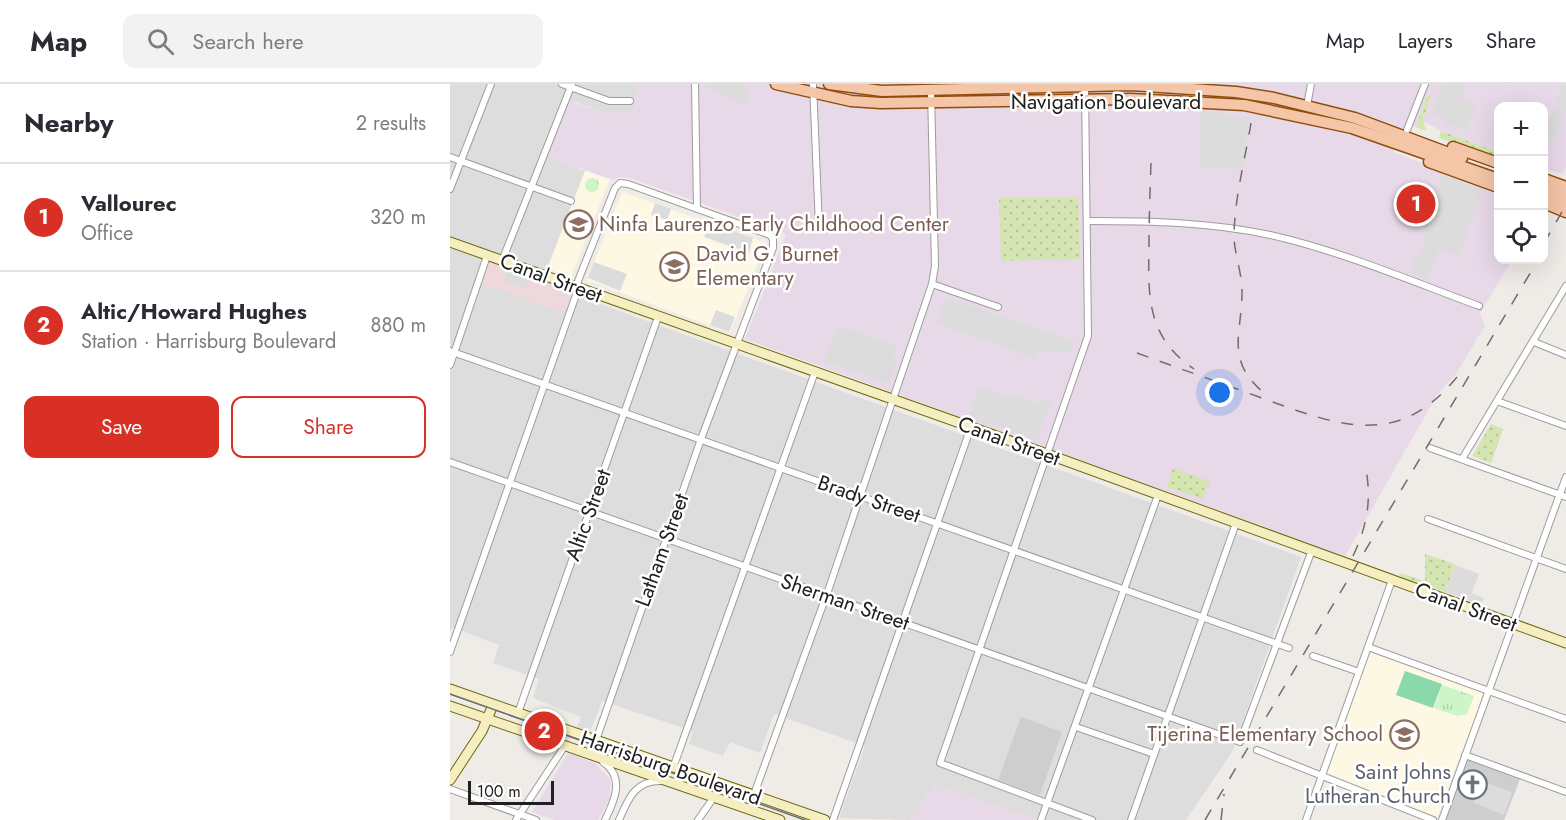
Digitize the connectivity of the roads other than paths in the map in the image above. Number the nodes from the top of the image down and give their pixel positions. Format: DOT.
graph roads {
  1 [pos="491,84"];
  2 [pos="562,84"];
  3 [pos="695,84"];
  4 [pos="776,84"];
  5 [pos="829,84"];
  6 [pos="1311,84"];
  7 [pos="1425,84"];
  8 [pos="1085,85"];
  9 [pos="1131,85"];
  10 [pos="571,86"];
  11 [pos="813,89"];
  12 [pos="931,91"];
  13 [pos="1131,99"];
  14 [pos="1086,100"];
  15 [pos="630,101"];
  16 [pos="932,104"];
  17 [pos="1306,106"];
  18 [pos="1308,118"];
  19 [pos="1353,123"];
  20 [pos="1407,130"];
  21 [pos="450,157"];
  22 [pos="461,161"];
  23 [pos="1494,162"];
  24 [pos="1469,164"];
  25 [pos="1494,170"];
  26 [pos="1494,177"];
  27 [pos="1548,181"];
  28 [pos="531,186"];
  29 [pos="1494,186"];
  30 [pos="1548,188"];
  31 [pos="1566,188"];
  32 [pos="450,189"];
  33 [pos="1566,195"];
  34 [pos="1548,196"];
  35 [pos="571,201"];
  36 [pos="1566,203"];
  37 [pos="1548,205"];
  38 [pos="697,209"];
  39 [pos="1566,212"];
  40 [pos="1088,222"];
  41 [pos="819,227"];
  42 [pos="450,243"];
  43 [pos="487,256"];
  44 [pos="502,261"];
  45 [pos="932,284"];
  46 [pos="1566,286"];
  47 [pos="578,288"];
  48 [pos="1479,306"];
  49 [pos="998,307"];
  50 [pos="658,317"];
  51 [pos="1534,342"];
  52 [pos="736,344"];
  53 [pos="452,352"];
  54 [pos="1566,355"];
  55 [pos="450,365"];
  56 [pos="815,372"];
  57 [pos="545,384"];
  58 [pos="892,399"];
  59 [pos="1497,401"];
  60 [pos="624,412"];
  61 [pos="1566,426"];
  62 [pos="971,427"];
  63 [pos="701,439"];
  64 [pos="1430,448"];
  65 [pos="1047,454"];
  66 [pos="1462,459"];
  67 [pos="450,462"];
  68 [pos="781,468"];
  69 [pos="1566,477"];
  70 [pos="510,484"];
  71 [pos="1158,495"];
  72 [pos="861,496"];
  73 [pos="1563,496"];
  74 [pos="589,511"];
  75 [pos="1428,519"];
  76 [pos="938,523"];
  77 [pos="1236,523"];
  78 [pos="666,539"];
  79 [pos="1312,549"];
  80 [pos="1014,550"];
  81 [pos="1537,558"];
  82 [pos="745,567"];
  83 [pos="1566,569"];
  84 [pos="1392,580"];
  85 [pos="1124,590"];
  86 [pos="827,595"];
  87 [pos="1202,617"];
  88 [pos="902,622"];
  89 [pos="1513,624"];
  90 [pos="1566,643"];
  91 [pos="1279,645"];
  92 [pos="1368,647"];
  93 [pos="1288,648"];
  94 [pos="979,649"];
  95 [pos="450,652"];
  96 [pos="1312,656"];
  97 [pos="1359,672"];
  98 [pos="1089,688"];
  99 [pos="450,690"];
  100 [pos="1489,691"];
  101 [pos="493,705"];
  102 [pos="450,706"];
  103 [pos="518,713"];
  104 [pos="1167,716"];
  105 [pos="1566,719"];
  106 [pos="488,720"];
  107 [pos="1076,727"];
  108 [pos="594,740"];
  109 [pos="564,747"];
  110 [pos="1257,750"];
  111 [pos="1155,754"];
  112 [pos="1465,755"];
  113 [pos="593,757"];
  114 [pos="673,768"];
  115 [pos="1321,777"];
  116 [pos="450,780"];
  117 [pos="664,781"];
  118 [pos="450,789"];
  119 [pos="1566,792"];
  120 [pos="714,797"];
  121 [pos="753,797"];
  122 [pos="1047,803"];
  123 [pos="518,817"];
  124 [pos="536,820"];
  125 [pos="605,820"];
  126 [pos="619,820"];
  127 [pos="699,820"];
  128 [pos="780,820"];
  129 [pos="825,820"];
  130 [pos="833,820"];
  131 [pos="1041,820"];
  132 [pos="1092,820"];
  133 [pos="1131,820"];
  134 [pos="1306,820"];
  135 [pos="1433,820"];
  136 [pos="1442,820"];
  1 -- 22 [label="street"];
  2 -- 10 [label="street"];
  3 -- 38 [label="street"];
  4 -- 11 [label="main road, Navigation Boulevard"];
  5 -- 12 [label="main road, Navigation Boulevard"];
  6 -- 17 [label="street"];
  7 -- 20 [label="street"];
  8 -- 9 [label="main road, Navigation Boulevard"];
  8 -- 12 [label="main road, Navigation Boulevard"];
  8 -- 14 [label="street"];
  9 -- 13 [label="main road"];
  9 -- 17 [label="main road, Navigation Boulevard"];
  10 -- 15 [label="street"];
  10 -- 28 [label="street"];
  11 -- 16 [label="main road, Navigation Boulevard"];
  11 -- 41 [label="street"];
  12 -- 16 [label="street"];
  13 -- 14 [label="main road, Navigation Boulevard"];
  13 -- 18 [label="main road, Navigation Boulevard"];
  14 -- 16 [label="main road, Navigation Boulevard"];
  14 -- 40 [label="street"];
  16 -- 45 [label="street"];
  17 -- 18 [label="main road"];
  17 -- 19 [label="main road, Navigation Boulevard"];
  18 -- 19 [label="main road, Navigation Boulevard"];
  19 -- 20 [label="main road"];
  19 -- 24 [label="main road, Navigation Boulevard"];
  19 -- 29 [label="main road"];
  20 -- 23 [label="main road"];
  21 -- 22 [label="street"];
  22 -- 28 [label="street"];
  22 -- 32 [label="street"];
  24 -- 25 [label="main road, Navigation Boulevard"];
  24 -- 26 [label="main road, Navigation Boulevard"];
  27 -- 31 [label="main road"];
  28 -- 35 [label="street"];
  28 -- 44 [label="street"];
  30 -- 33 [label="main road"];
  34 -- 36 [label="main road"];
  37 -- 39 [label="main road"];
  38 -- 47 [label="street"];
  38 -- 52 [label="street, Latham Street"];
  40 -- 48 [label="street"];
  40 -- 65 [label="street"];
  42 -- 43 [label="street, Canal Street"];
  43 -- 44 [label="street, Canal Street"];
  43 -- 53 [label="street"];
  44 -- 47 [label="street, Canal Street"];
  45 -- 49 [label="street"];
  45 -- 58 [label="street"];
  46 -- 51 [label="street"];
  47 -- 50 [label="street, Canal Street"];
  47 -- 57 [label="street"];
  50 -- 52 [label="street, Canal Street"];
  50 -- 60 [label="street, Altic Street"];
  51 -- 54 [label="street"];
  51 -- 59 [label="street"];
  52 -- 56 [label="street, Canal Street"];
  52 -- 63 [label="street, Latham Street"];
  53 -- 55 [label="street"];
  53 -- 57 [label="street, Brady Street"];
  56 -- 58 [label="street, Canal Street"];
  56 -- 68 [label="street"];
  57 -- 60 [label="street, Brady Street"];
  57 -- 70 [label="street"];
  58 -- 62 [label="street, Canal Street"];
  58 -- 72 [label="street"];
  59 -- 61 [label="street"];
  59 -- 66 [label="street"];
  60 -- 63 [label="street, Brady Street"];
  60 -- 74 [label="street, Altic Street"];
  62 -- 65 [label="street, Canal Street"];
  62 -- 76 [label="street"];
  63 -- 68 [label="street, Brady Street"];
  63 -- 78 [label="street, Latham Street"];
  64 -- 66 [label="street"];
  65 -- 71 [label="street, Canal Street"];
  65 -- 80 [label="street"];
  66 -- 73 [label="street"];
  67 -- 70 [label="street, Sherman Street"];
  68 -- 72 [label="street, Brady Street"];
  68 -- 82 [label="street"];
  69 -- 73 [label="street"];
  70 -- 74 [label="street, Sherman Street"];
  70 -- 95 [label="street"];
  71 -- 77 [label="street, Canal Street"];
  71 -- 85 [label="street"];
  72 -- 76 [label="street, Brady Street"];
  72 -- 86 [label="street"];
  73 -- 81 [label="street"];
  74 -- 78 [label="street, Sherman Street"];
  74 -- 103 [label="street, Altic Street"];
  75 -- 81 [label="street"];
  76 -- 80 [label="street, Brady Street"];
  76 -- 88 [label="street"];
  77 -- 79 [label="street, Canal Street"];
  77 -- 87 [label="street"];
  78 -- 82 [label="street, Sherman Street"];
  78 -- 108 [label="street, Latham Street"];
  79 -- 84 [label="street, Canal Street"];
  79 -- 91 [label="street"];
  80 -- 85 [label="street, Brady Street"];
  80 -- 94 [label="street"];
  81 -- 83 [label="street"];
  81 -- 89 [label="street"];
  82 -- 86 [label="street, Sherman Street"];
  82 -- 114 [label="street"];
  84 -- 89 [label="street, Canal Street"];
  84 -- 92 [label="street"];
  85 -- 87 [label="street, Brady Street"];
  85 -- 98 [label="street"];
  86 -- 88 [label="street, Sherman Street"];
  86 -- 121 [label="street"];
  87 -- 91 [label="street, Brady Street"];
  87 -- 104 [label="street"];
  88 -- 94 [label="street, Sherman Street"];
  88 -- 130 [label="street"];
  89 -- 90 [label="street, Canal Street"];
  89 -- 100 [label="street"];
  91 -- 93 [label="street, Brady Street"];
  91 -- 104 [label="street, Sherman Street"];
  92 -- 97 [label="street"];
  92 -- 100 [label="street"];
  94 -- 98 [label="street, Sherman Street"];
  94 -- 122 [label="street"];
  96 -- 97 [label="street"];
  97 -- 115 [label="street"];
  98 -- 104 [label="street, Sherman Street"];
  98 -- 107 [label="street"];
  99 -- 101 [label="street, Harrisburg Boulevard"];
  100 -- 105 [label="street"];
  100 -- 112 [label="street"];
  101 -- 103 [label="street, Harrisburg Boulevard"];
  101 -- 106 [label="street"];
  102 -- 106 [label="street, Harrisburg Boulevard"];
  103 -- 108 [label="street, Harrisburg Boulevard"];
  104 -- 111 [label="street"];
  106 -- 109 [label="street, Harrisburg Boulevard"];
  106 -- 116 [label="street"];
  107 -- 111 [label="street"];
  107 -- 122 [label="street"];
  108 -- 113 [label="street, Latham Street"];
  108 -- 114 [label="street, Harrisburg Boulevard"];
  109 -- 113 [label="street, Harrisburg Boulevard"];
  109 -- 123 [label="street"];
  110 -- 115 [label="street"];
  111 -- 133 [label="street"];
  112 -- 119 [label="street"];
  112 -- 136 [label="street"];
  113 -- 117 [label="street, Harrisburg Boulevard"];
  113 -- 125 [label="street"];
  114 -- 121 [label="street, Harrisburg Boulevard"];
  115 -- 134 [label="street"];
  115 -- 135 [label="street"];
  117 -- 120 [label="street, Harrisburg Boulevard"];
  117 -- 126 [label="street"];
  118 -- 123 [label="street"];
  120 -- 127 [label="street"];
  120 -- 128 [label="street, Harrisburg Boulevard"];
  121 -- 129 [label="street, Harrisburg Boulevard"];
  122 -- 131 [label="street"];
  122 -- 132 [label="street"];
  123 -- 124 [label="street"];
}
